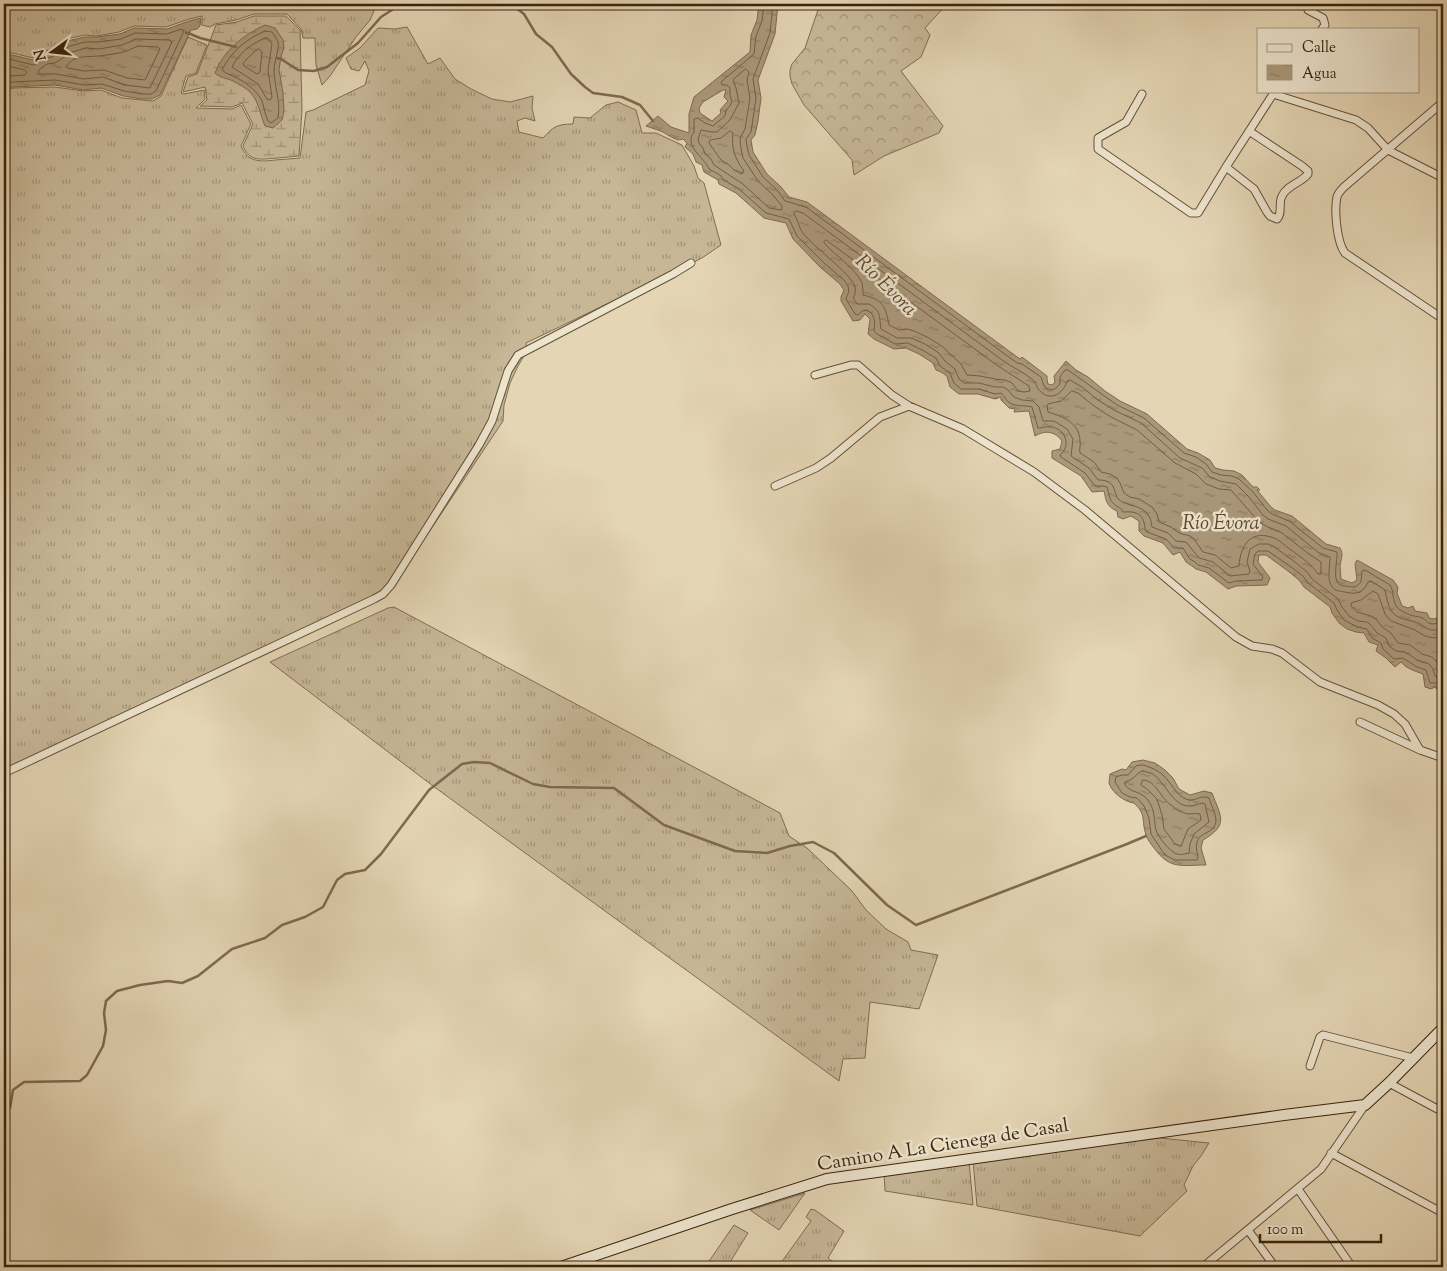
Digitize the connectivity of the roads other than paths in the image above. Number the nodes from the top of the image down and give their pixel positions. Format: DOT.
graph roads {
  1 [pos="1306,4"];
  2 [pos="1323,28"];
  3 [pos="1274,92"];
  4 [pos="1142,94"];
  5 [pos="1443,102"];
  6 [pos="1249,131"];
  7 [pos="1388,150"];
  8 [pos="1226,167"];
  9 [pos="1443,178"];
  10 [pos="691,263"];
  11 [pos="1443,319"];
  12 [pos="815,375"];
  13 [pos="909,406"];
  14 [pos="775,486"];
  15 [pos="1360,722"];
  16 [pos="1420,750"];
  17 [pos="1443,758"];
  18 [pos="4,773"];
  19 [pos="1443,1028"];
  20 [pos="1413,1058"];
  21 [pos="1310,1066"];
  22 [pos="1389,1083"];
  23 [pos="1365,1105"];
  24 [pos="1443,1112"];
  25 [pos="1331,1153"];
  26 [pos="1298,1189"];
  27 [pos="1443,1213"];
  28 [pos="1248,1230"];
  29 [pos="561,1267"];
  30 [pos="1203,1267"];
  31 [pos="1275,1267"];
  32 [pos="1352,1267"];
  1 -- 2 [label="street"];
  3 -- 6 [label="street"];
  3 -- 7 [label="street"];
  4 -- 8 [label="street"];
  5 -- 7 [label="street"];
  6 -- 8 [label="street"];
  6 -- 8 [label="street"];
  7 -- 9 [label="street"];
  7 -- 11 [label="street"];
  10 -- 18 [label="street"];
  12 -- 13 [label="street"];
  13 -- 14 [label="street"];
  13 -- 16 [label="street"];
  15 -- 16 [label="street"];
  16 -- 17 [label="street"];
  19 -- 20 [label="street"];
  20 -- 21 [label="street"];
  20 -- 22 [label="street"];
  22 -- 23 [label="street"];
  22 -- 24 [label="street"];
  23 -- 25 [label="street"];
  23 -- 29 [label="street, Camino A La Cienega de Casal"];
  25 -- 26 [label="street"];
  25 -- 27 [label="street"];
  26 -- 28 [label="street"];
  26 -- 32 [label="street"];
  28 -- 30 [label="street"];
  28 -- 31 [label="street"];
}
